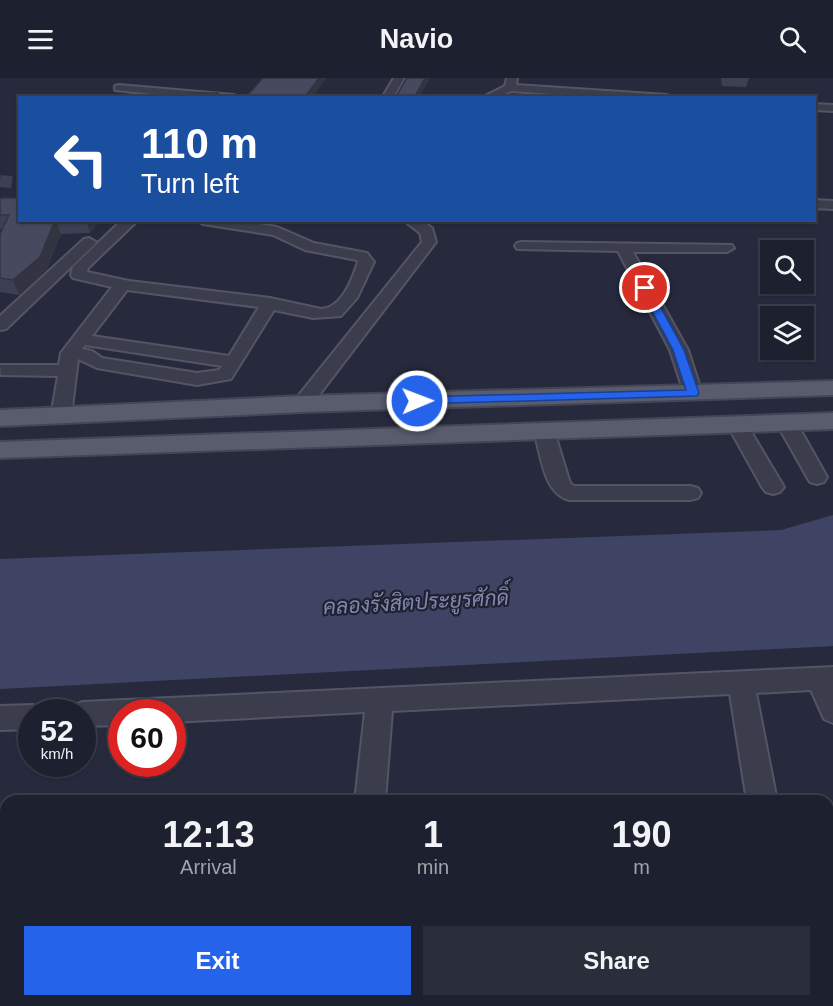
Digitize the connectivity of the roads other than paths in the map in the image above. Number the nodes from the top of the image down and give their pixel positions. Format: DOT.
graph roads {
  1 [pos="181,78"];
  2 [pos="399,78"];
  3 [pos="511,83"];
  4 [pos="119,88"];
  5 [pos="165,92"];
  6 [pos="148,94"];
  7 [pos="211,96"];
  8 [pos="388,96"];
  9 [pos="489,96"];
  10 [pos="646,96"];
  11 [pos="816,107"];
  12 [pos="833,108"];
  13 [pos="816,204"];
  14 [pos="833,205"];
  15 [pos="110,222"];
  16 [pos="129,222"];
  17 [pos="216,222"];
  18 [pos="413,222"];
  19 [pos="522,246"];
  20 [pos="623,247"];
  21 [pos="727,248"];
  22 [pos="123,284"];
  23 [pos="270,303"];
  24 [pos="0,325"];
  25 [pos="72,354"];
  26 [pos="1,370"];
  27 [pos="833,388"];
  28 [pos="693,393"];
  29 [pos="302,404"];
  30 [pos="61,416"];
  31 [pos="0,418"];
  32 [pos="833,421"];
  33 [pos="786,422"];
  34 [pos="737,424"];
  35 [pos="544,431"];
  36 [pos="0,450"];
  37 [pos="817,477"];
  38 [pos="773,487"];
  39 [pos="690,493"];
  40 [pos="827,679"];
  41 [pos="741,683"];
  42 [pos="380,700"];
  43 [pos="186,710"];
  44 [pos="833,711"];
  45 [pos="18,717"];
  46 [pos="0,718"];
  47 [pos="371,795"];
  48 [pos="761,795"];
  1 -- 5 [label="street"];
  2 -- 8 [label="street"];
  3 -- 9 [label="street"];
  3 -- 10 [label="street"];
  4 -- 6 [label="street"];
  5 -- 6 [label="street"];
  5 -- 7 [label="street"];
  11 -- 12 [label="street"];
  13 -- 14 [label="street"];
  15 -- 24 [label="street"];
  16 -- 22 [label="street"];
  17 -- 23 [label="street"];
  18 -- 29 [label="street"];
  19 -- 20 [label="street"];
  20 -- 21 [label="street"];
  20 -- 28 [label="street"];
  22 -- 23 [label="street"];
  22 -- 25 [label="street"];
  23 -- 25 [label="street"];
  25 -- 26 [label="street"];
  25 -- 30 [label="street"];
  27 -- 28 [label="main road"];
  28 -- 29 [label="main road"];
  29 -- 30 [label="main road"];
  30 -- 31 [label="main road"];
  32 -- 33 [label="main road"];
  33 -- 34 [label="main road"];
  33 -- 37 [label="street"];
  34 -- 35 [label="main road"];
  34 -- 38 [label="street"];
  35 -- 36 [label="main road"];
  35 -- 39 [label="street"];
  40 -- 41 [label="street"];
  40 -- 44 [label="street"];
  41 -- 42 [label="street"];
  41 -- 48 [label="street"];
  42 -- 43 [label="street"];
  42 -- 47 [label="street"];
  45 -- 46 [label="street"];
}
